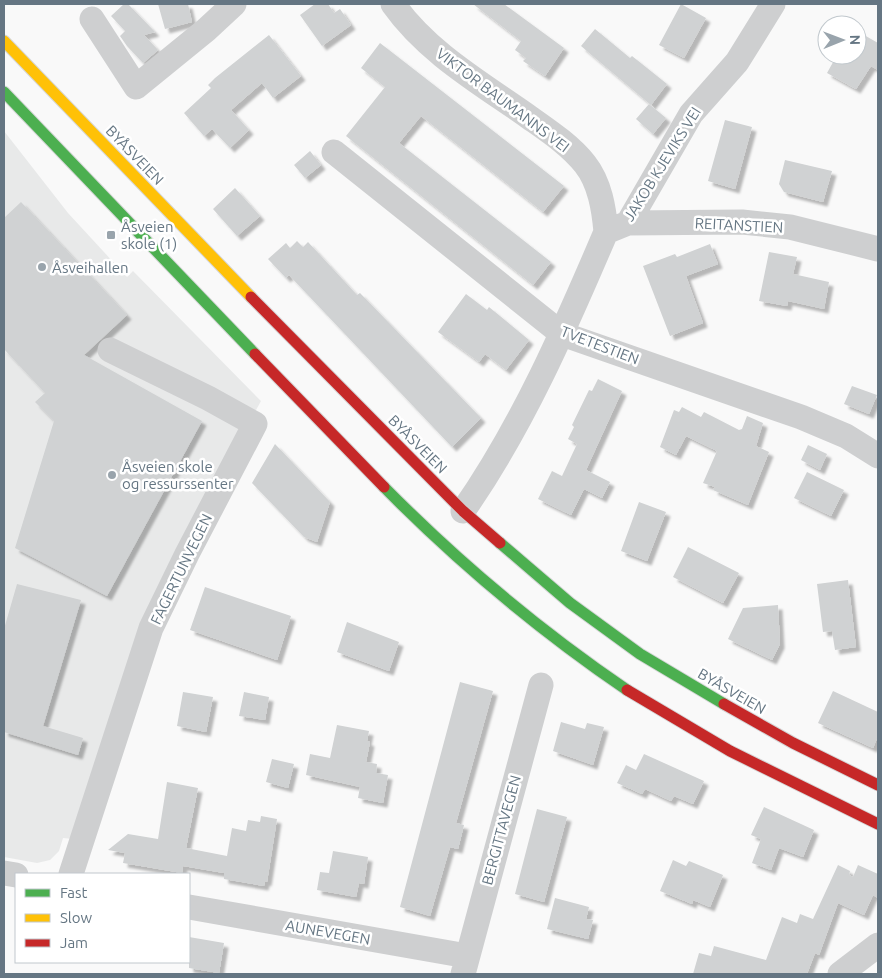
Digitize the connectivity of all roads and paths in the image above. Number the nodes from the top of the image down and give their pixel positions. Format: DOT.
graph roads {
  1 [pos="234,4"];
  2 [pos="393,4"];
  3 [pos="773,4"];
  4 [pos="92,19"];
  5 [pos="4,41"];
  6 [pos="4,92"];
  7 [pos="334,152"];
  8 [pos="617,228"];
  9 [pos="878,249"];
  10 [pos="562,334"];
  11 [pos="110,350"];
  12 [pos="878,456"];
  13 [pos="463,511"];
  14 [pos="541,685"];
  15 [pos="878,784"];
  16 [pos="878,824"];
  17 [pos="71,873"];
  18 [pos="190,906"];
  19 [pos="878,946"];
  20 [pos="465,965"];
  21 [pos="840,974"];
  1 -- 4 [label="street"];
  2 -- 8 [label="street, VIKTOR BAUMANNS VEI"];
  3 -- 8 [label="street, JAKOB KJEVIKS VEI"];
  5 -- 13 [label="main road, BYÅSVEIEN"];
  6 -- 16 [label="main road"];
  7 -- 10 [label="street, TVETESTIEN"];
  8 -- 9 [label="street, REITANSTIEN"];
  8 -- 10 [label="street, JAKOB KJEVIKS VEI"];
  10 -- 12 [label="street, TVETESTIEN"];
  10 -- 13 [label="street, JAKOB KJEVIKS VEI"];
  11 -- 17 [label="street, FAGERTUNVEGEN"];
  13 -- 15 [label="main road, BYÅSVEIEN"];
  14 -- 20 [label="street, BERGITTAVEGEN"];
  18 -- 20 [label="street, AUNEVEGEN"];
  19 -- 21 [label="street"];
}
